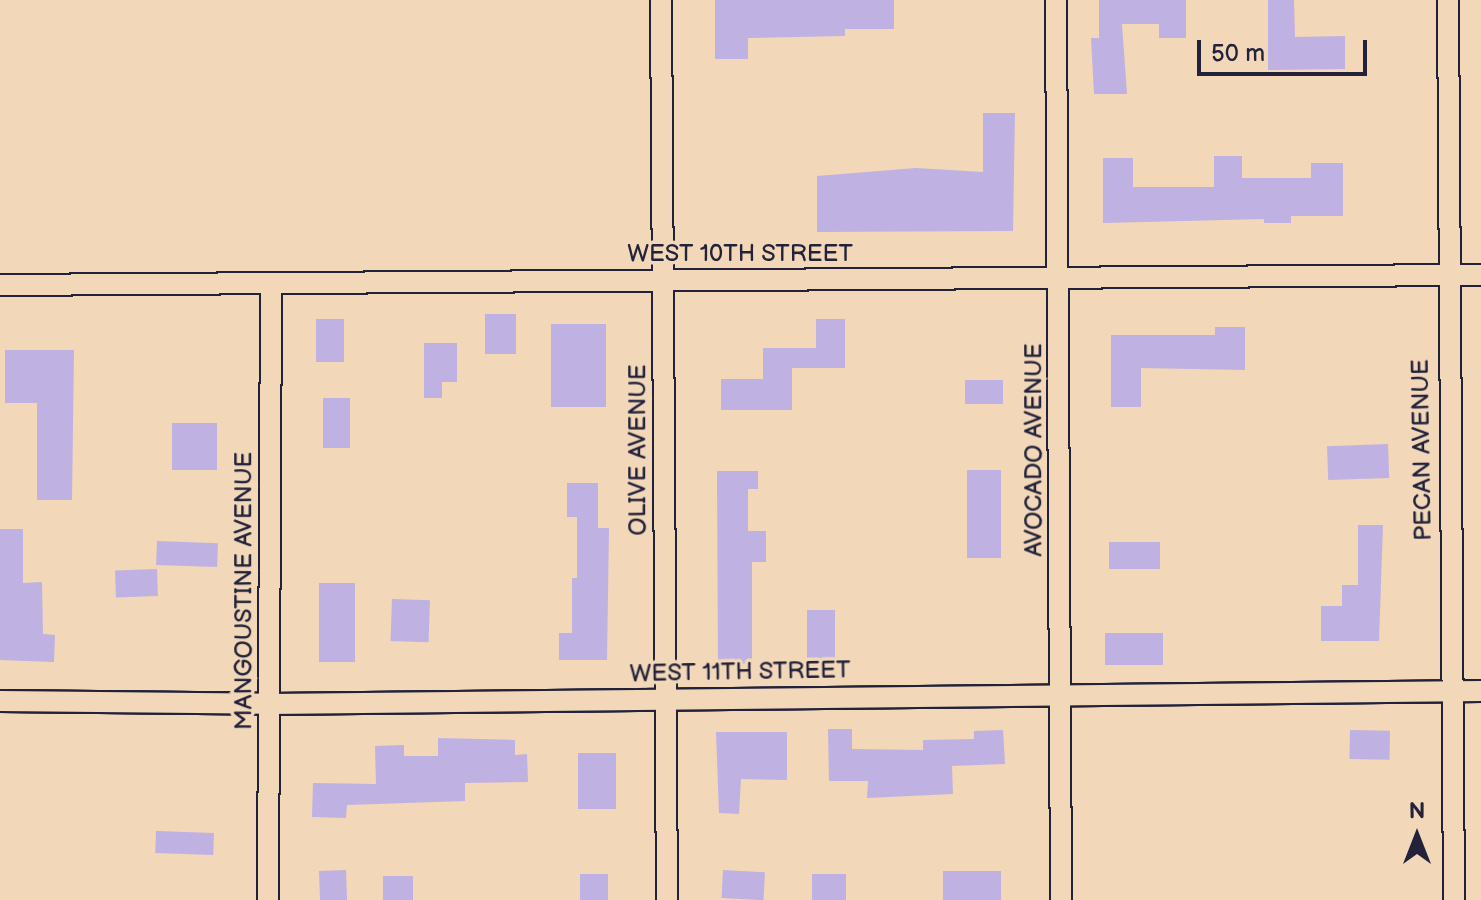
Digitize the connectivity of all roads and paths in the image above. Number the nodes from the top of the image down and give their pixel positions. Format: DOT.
graph roads {
  1 [pos="661,0"];
  2 [pos="1056,0"];
  3 [pos="1448,0"];
  4 [pos="1446,275"];
  5 [pos="1481,275"];
  6 [pos="665,280"];
  7 [pos="1059,280"];
  8 [pos="271,283"];
  9 [pos="0,285"];
  10 [pos="1481,691"];
  11 [pos="1450,692"];
  12 [pos="1061,694"];
  13 [pos="664,698"];
  14 [pos="0,701"];
  15 [pos="270,704"];
  16 [pos="268,900"];
  17 [pos="667,900"];
  18 [pos="1061,900"];
  19 [pos="1454,900"];
  1 -- 6 [label="street, OLIVE AVENUE"];
  2 -- 7 [label="street, AVOCADO AVENUE"];
  3 -- 4 [label="street, PECAN AVENUE"];
  4 -- 5 [label="street, WEST 10TH STREET"];
  4 -- 7 [label="street, WEST 10TH STREET"];
  4 -- 11 [label="street, PECAN AVENUE"];
  6 -- 7 [label="street, WEST 10TH STREET"];
  6 -- 8 [label="street, WEST 10TH STREET"];
  6 -- 13 [label="street, OLIVE AVENUE"];
  7 -- 12 [label="street, AVOCADO AVENUE"];
  8 -- 9 [label="street, WEST 10TH STREET"];
  8 -- 15 [label="street, MANGOUSTINE AVENUE"];
  10 -- 11 [label="street, WEST 11TH STREET"];
  11 -- 12 [label="street, WEST 11TH STREET"];
  11 -- 19 [label="street, PECAN AVENUE"];
  12 -- 13 [label="street, WEST 11TH STREET"];
  12 -- 18 [label="street, AVOCADO AVENUE"];
  13 -- 15 [label="street, WEST 11TH STREET"];
  13 -- 17 [label="street, OLIVE AVENUE"];
  14 -- 15 [label="street, WEST 11TH STREET"];
  15 -- 16 [label="street, MANGOUSTINE AVENUE"];
}
